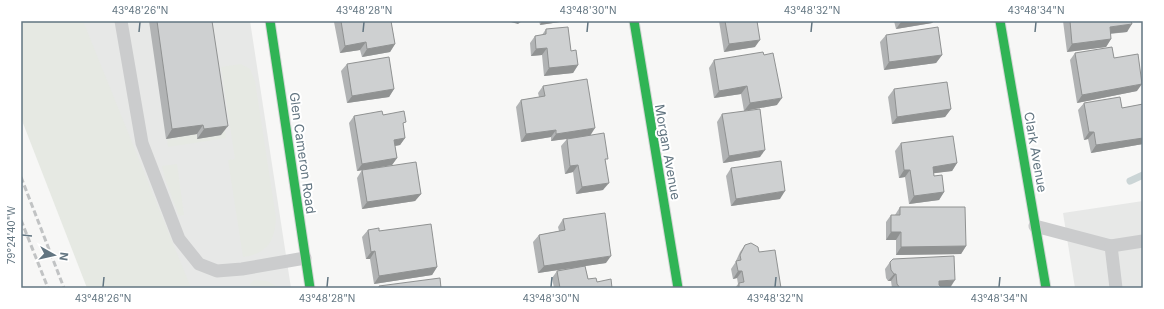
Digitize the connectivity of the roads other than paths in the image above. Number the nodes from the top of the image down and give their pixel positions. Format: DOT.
graph roads {
  1 [pos="121,21"];
  2 [pos="270,21"];
  3 [pos="634,21"];
  4 [pos="1000,21"];
  5 [pos="1035,226"];
  6 [pos="1143,241"];
  7 [pos="1111,246"];
  8 [pos="305,258"];
  9 [pos="310,288"];
  10 [pos="678,288"];
  11 [pos="1046,288"];
  12 [pos="1116,288"];
  1 -- 8 [label="lane"];
  2 -- 8 [label="street, Glen Cameron Road"];
  3 -- 10 [label="street, Morgan Avenue"];
  4 -- 5 [label="street, Clark Avenue"];
  5 -- 7 [label="lane"];
  5 -- 11 [label="street, Clark Avenue"];
  6 -- 7 [label="lane"];
  7 -- 12 [label="lane"];
  8 -- 9 [label="street, Glen Cameron Road"];
}
